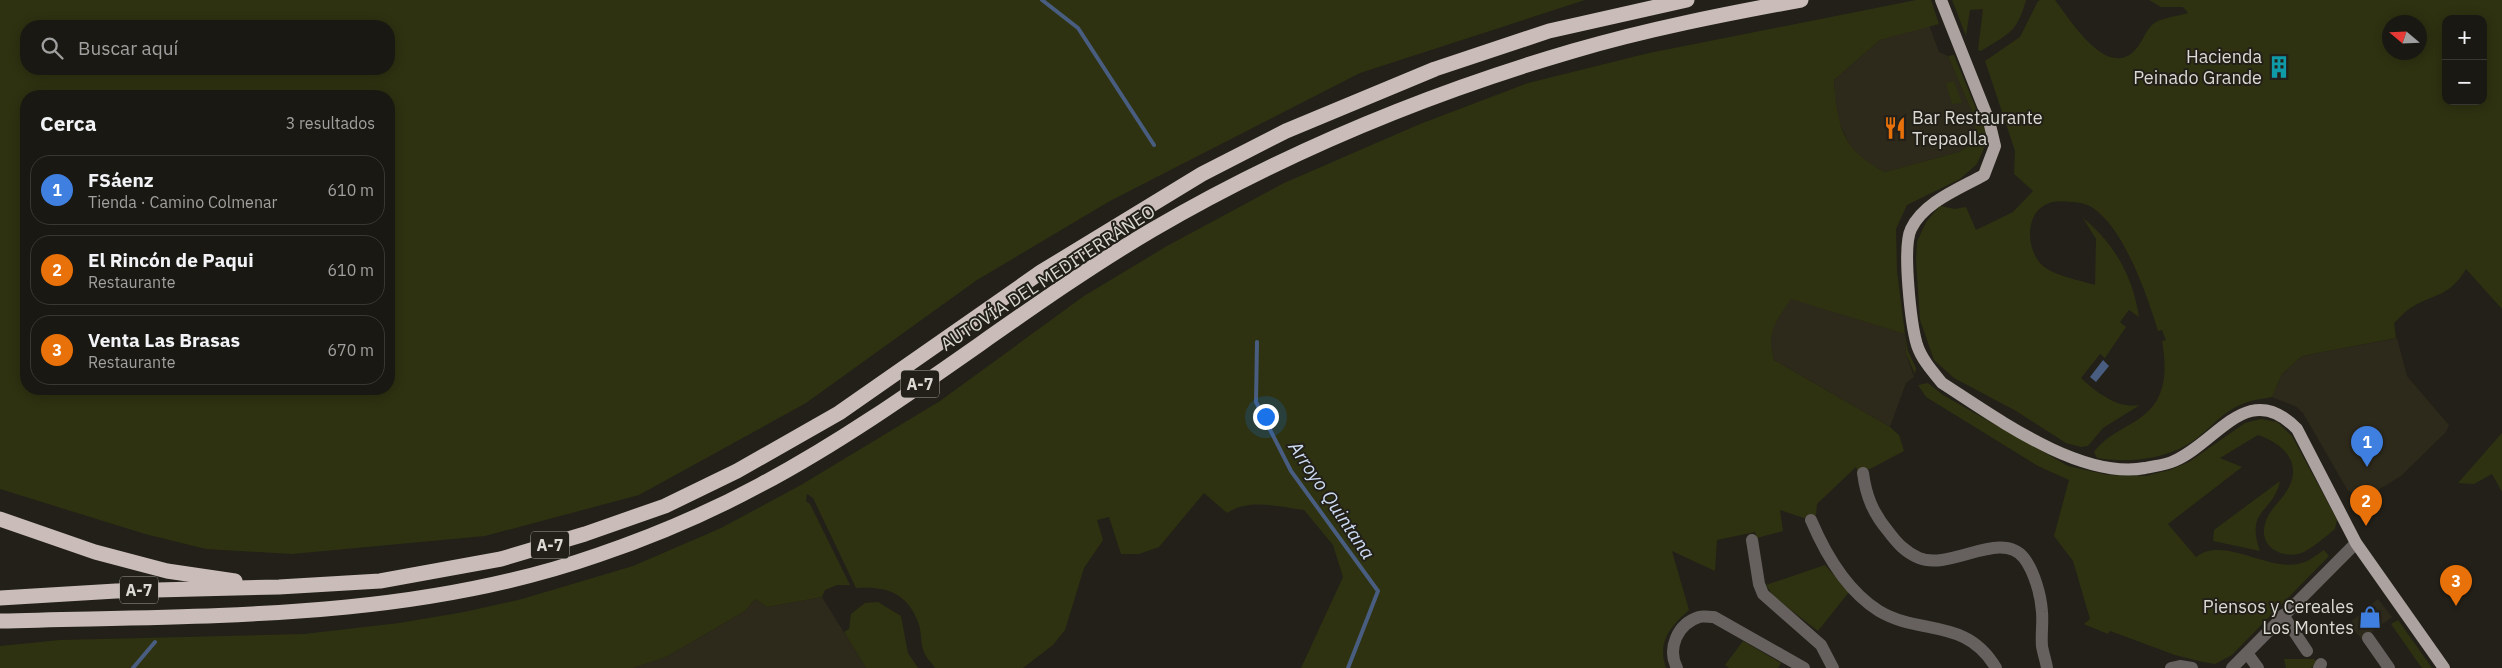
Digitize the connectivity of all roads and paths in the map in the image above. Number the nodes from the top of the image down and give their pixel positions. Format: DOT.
graph roads {
  1 [pos="1688,0"];
  2 [pos="1801,0"];
  3 [pos="1941,0"];
  4 [pos="1863,473"];
  5 [pos="0,519"];
  6 [pos="1811,520"];
  7 [pos="1752,540"];
  8 [pos="2356,543"];
  9 [pos="279,587"];
  10 [pos="0,598"];
  11 [pos="2283,615"];
  12 [pos="0,621"];
  13 [pos="2368,638"];
  14 [pos="2307,651"];
  15 [pos="2248,653"];
  16 [pos="1677,668"];
  17 [pos="1804,668"];
  18 [pos="1833,668"];
  19 [pos="1996,668"];
  20 [pos="2048,668"];
  21 [pos="2171,668"];
  22 [pos="2192,668"];
  23 [pos="2232,668"];
  24 [pos="2258,668"];
  25 [pos="2389,668"];
  26 [pos="2444,668"];
  1 -- 9 [label="highway, AUTOVÍA DEL MEDITERRÁNEO / A-7"];
  2 -- 12 [label="highway, AUTOVÍA DEL MEDITERRÁNEO / A-7"];
  3 -- 8 [label="main road"];
  4 -- 20 [label="street"];
  5 -- 9 [label="highway"];
  6 -- 19 [label="street"];
  7 -- 18 [label="street"];
  8 -- 11 [label="street"];
  8 -- 26 [label="main road"];
  9 -- 10 [label="highway, AUTOVÍA DEL MEDITERRÁNEO / A-7"];
  11 -- 14 [label="street"];
  11 -- 15 [label="street"];
  13 -- 25 [label="street"];
  15 -- 23 [label="street"];
  15 -- 24 [label="street"];
  16 -- 17 [label="street"];
  21 -- 22 [label="street"];
}
